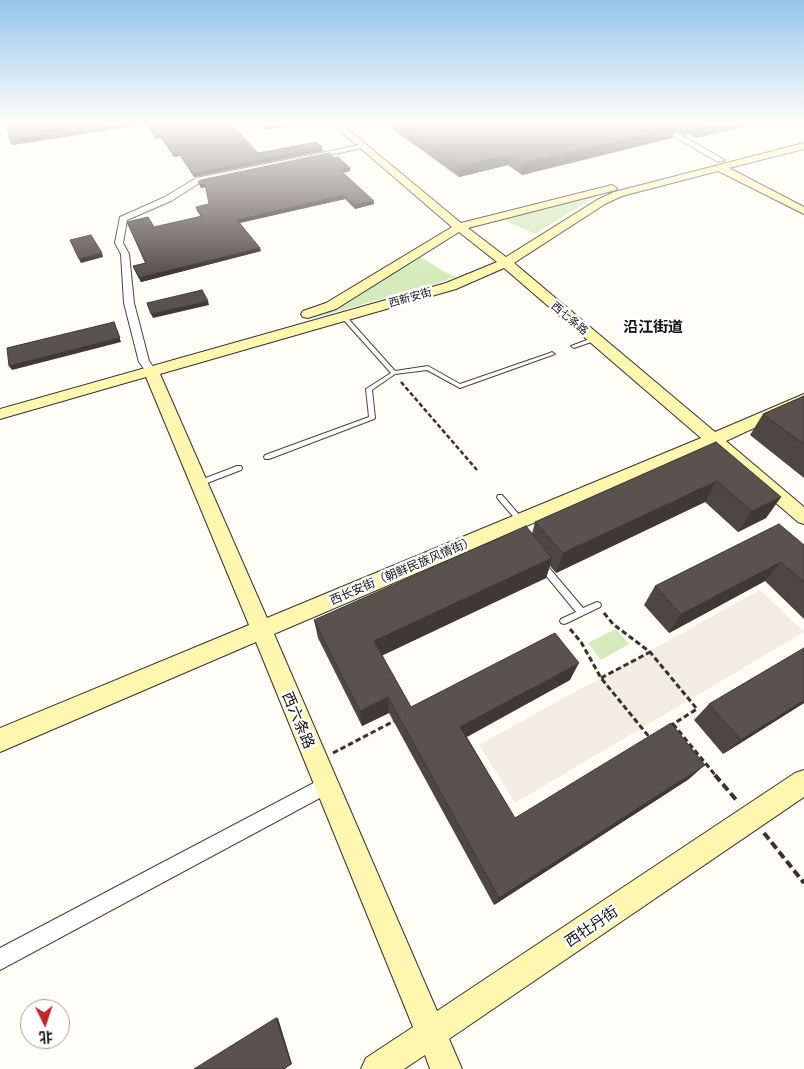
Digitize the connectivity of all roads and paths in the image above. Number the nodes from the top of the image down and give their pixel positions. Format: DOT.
graph roads {
  1 [pos="239,172"];
  2 [pos="395,172"];
  3 [pos="687,172"];
  4 [pos="693,172"];
  5 [pos="734,172"];
  6 [pos="804,211"];
  7 [pos="459,226"];
  8 [pos="506,263"];
  9 [pos="343,316"];
  10 [pos="595,339"];
  11 [pos="574,346"];
  12 [pos="552,354"];
  13 [pos="147,366"];
  14 [pos="394,373"];
  15 [pos="804,399"];
  16 [pos="0,402"];
  17 [pos="0,414"];
  18 [pos="713,440"];
  19 [pos="267,457"];
  20 [pos="239,468"];
  21 [pos="477,470"];
  22 [pos="200,483"];
  23 [pos="500,497"];
  24 [pos="804,517"];
  25 [pos="515,526"];
  26 [pos="539,562"];
  27 [pos="597,605"];
  28 [pos="582,612"];
  29 [pos="564,621"];
  30 [pos="613,624"];
  31 [pos="261,629"];
  32 [pos="650,652"];
  33 [pos="601,678"];
  34 [pos="396,720"];
  35 [pos="673,724"];
  36 [pos="665,729"];
  37 [pos="658,734"];
  38 [pos="0,740"];
  39 [pos="317,762"];
  40 [pos="804,782"];
  41 [pos="327,785"];
  42 [pos="751,818"];
  43 [pos="804,882"];
  44 [pos="0,959"];
  45 [pos="431,1033"];
  46 [pos="377,1069"];
  47 [pos="446,1069"];
  1 -- 13 [label="street"];
  2 -- 7 [label="street, 西七条路"];
  3 -- 7 [label="main road, 西新安街"];
  4 -- 8 [label="street, 西新安街"];
  5 -- 6 [label="main road"];
  7 -- 8 [label="street, 西七条路"];
  7 -- 13 [label="street, 西新安街"];
  8 -- 9 [label="street, 西新安街"];
  8 -- 10 [label="street, 西七条路"];
  9 -- 13 [label="street, 西新安街"];
  9 -- 14 [label="lane"];
  10 -- 11 [label="lane"];
  10 -- 18 [label="street, 西七条路"];
  12 -- 14 [label="lane"];
  13 -- 16 [label="street, 西新安街"];
  13 -- 17 [label="street, 西新安街"];
  13 -- 22 [label="street, 西六条路"];
  14 -- 19 [label="lane"];
  14 -- 21 [label="path"];
  15 -- 18 [label="street, 西长安街（朝鲜民族风情街）"];
  18 -- 24 [label="street, 西七条路"];
  18 -- 25 [label="street, 西长安街（朝鲜民族风情街）"];
  20 -- 22 [label="lane"];
  22 -- 31 [label="street, 西六条路"];
  23 -- 25 [label="lane"];
  25 -- 31 [label="street, 西长安街（朝鲜民族风情街）"];
  26 -- 28 [label="lane"];
  27 -- 28 [label="lane"];
  28 -- 29 [label="lane"];
  29 -- 33 [label="path"];
  30 -- 32 [label="path"];
  31 -- 38 [label="street, 西长安街（朝鲜民族风情街）"];
  31 -- 39 [label="street, 西六条路"];
  32 -- 33 [label="path"];
  32 -- 35 [label="path"];
  33 -- 37 [label="path"];
  34 -- 39 [label="path"];
  35 -- 36 [label="path"];
  35 -- 42 [label="path"];
  39 -- 41 [label="street, 西六条路"];
  40 -- 42 [label="street, 西牡丹街"];
  41 -- 44 [label="street"];
  41 -- 45 [label="street, 西六条路"];
  42 -- 43 [label="path"];
  42 -- 45 [label="street, 西牡丹街"];
  45 -- 46 [label="street, 西牡丹街"];
  45 -- 47 [label="street, 西六条路"];
}
